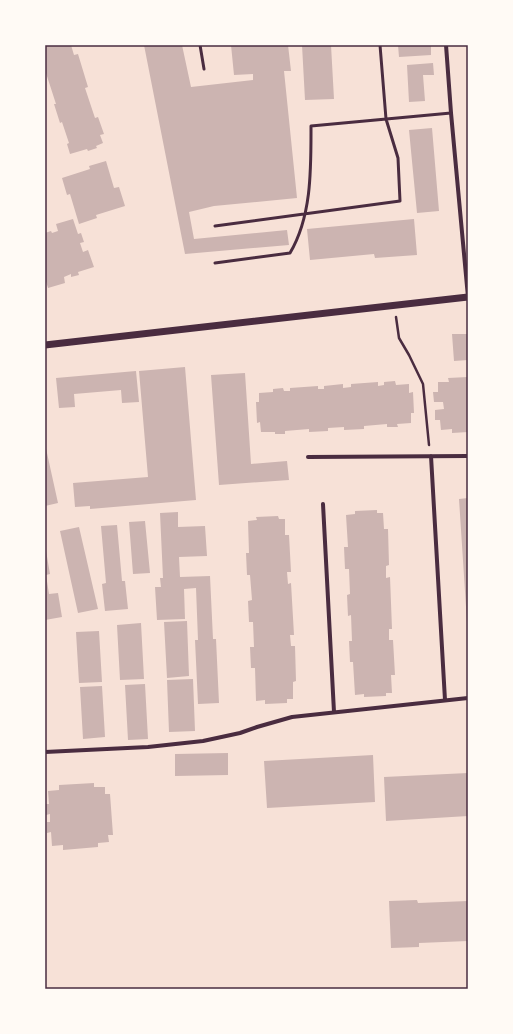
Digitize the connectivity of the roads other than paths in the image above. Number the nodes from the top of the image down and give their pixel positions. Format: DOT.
graph roads {
  1 [pos="200,45"];
  2 [pos="380,45"];
  3 [pos="446,45"];
  4 [pos="204,69"];
  5 [pos="451,113"];
  6 [pos="386,119"];
  7 [pos="305,213"];
  8 [pos="215,226"];
  9 [pos="215,263"];
  10 [pos="468,297"];
  11 [pos="45,345"];
  12 [pos="430,456"];
  13 [pos="468,456"];
  14 [pos="308,457"];
  15 [pos="323,504"];
  16 [pos="468,698"];
  17 [pos="445,700"];
  18 [pos="334,712"];
  19 [pos="45,752"];
  1 -- 4 [label="lane"];
  2 -- 6 [label="lane"];
  3 -- 5 [label="street"];
  5 -- 6 [label="lane"];
  5 -- 10 [label="street"];
  6 -- 7 [label="lane"];
  6 -- 7 [label="lane"];
  7 -- 8 [label="lane"];
  7 -- 9 [label="lane"];
  10 -- 11 [label="street"];
  12 -- 13 [label="street"];
  12 -- 14 [label="street"];
  12 -- 17 [label="street"];
  15 -- 18 [label="street"];
  16 -- 17 [label="street"];
  17 -- 18 [label="street"];
  18 -- 19 [label="street"];
}
